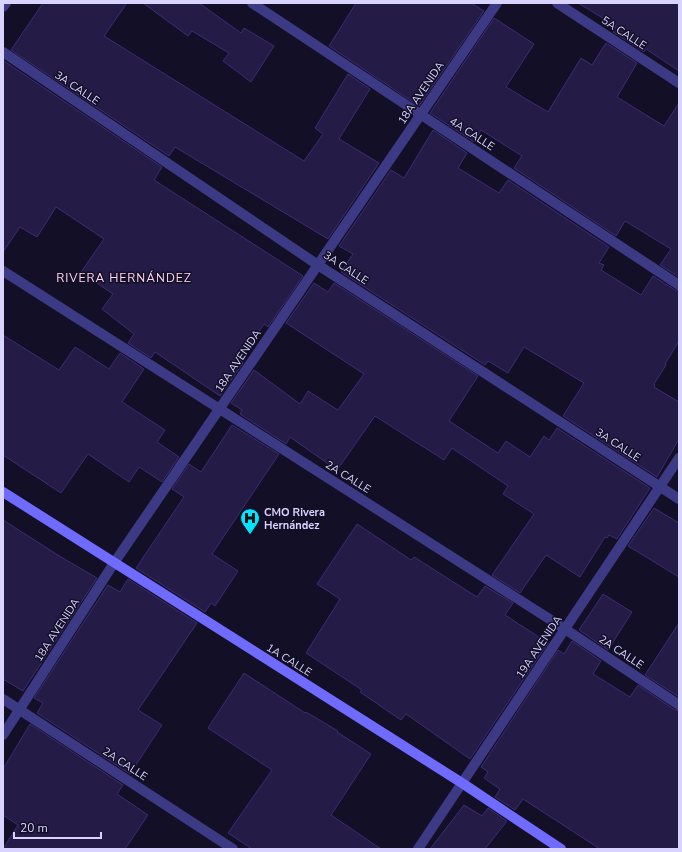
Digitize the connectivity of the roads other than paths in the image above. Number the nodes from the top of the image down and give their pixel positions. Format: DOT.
graph roads {
  1 [pos="6,3"];
  2 [pos="252,3"];
  3 [pos="498,3"];
  4 [pos="556,3"];
  5 [pos="3,8"];
  6 [pos="3,52"];
  7 [pos="679,83"];
  8 [pos="421,115"];
  9 [pos="318,265"];
  10 [pos="3,271"];
  11 [pos="679,285"];
  12 [pos="219,410"];
  13 [pos="679,458"];
  14 [pos="660,486"];
  15 [pos="3,492"];
  16 [pos="679,499"];
  17 [pos="114,563"];
  18 [pos="565,629"];
  19 [pos="3,699"];
  20 [pos="679,705"];
  21 [pos="19,710"];
  22 [pos="3,735"];
  23 [pos="462,783"];
  24 [pos="233,849"];
  25 [pos="418,849"];
  26 [pos="561,849"];
  1 -- 5 [label="street"];
  2 -- 8 [label="street, 4A CALLE"];
  3 -- 8 [label="street, 18A AVENIDA"];
  4 -- 7 [label="street, 5A CALLE"];
  6 -- 9 [label="street, 3A CALLE"];
  8 -- 9 [label="street, 18A AVENIDA"];
  8 -- 11 [label="street, 4A CALLE"];
  9 -- 12 [label="street, 18A AVENIDA"];
  9 -- 14 [label="street, 3A CALLE"];
  10 -- 12 [label="street, 2A CALLE"];
  12 -- 17 [label="street, 18A AVENIDA"];
  12 -- 18 [label="street, 2A CALLE"];
  13 -- 14 [label="street, 19A AVENIDA"];
  14 -- 16 [label="street, 3A CALLE"];
  14 -- 18 [label="street, 19A AVENIDA"];
  15 -- 17 [label="street, 1A CALLE"];
  17 -- 21 [label="street, 18A AVENIDA"];
  17 -- 23 [label="street, 1A CALLE"];
  18 -- 20 [label="street, 2A CALLE"];
  18 -- 23 [label="street, 19A AVENIDA"];
  19 -- 21 [label="street, 2A CALLE"];
  21 -- 22 [label="street, 18A AVENIDA"];
  21 -- 24 [label="street, 2A CALLE"];
  23 -- 25 [label="street, 19A AVENIDA"];
  23 -- 26 [label="street, 1A CALLE"];
}
